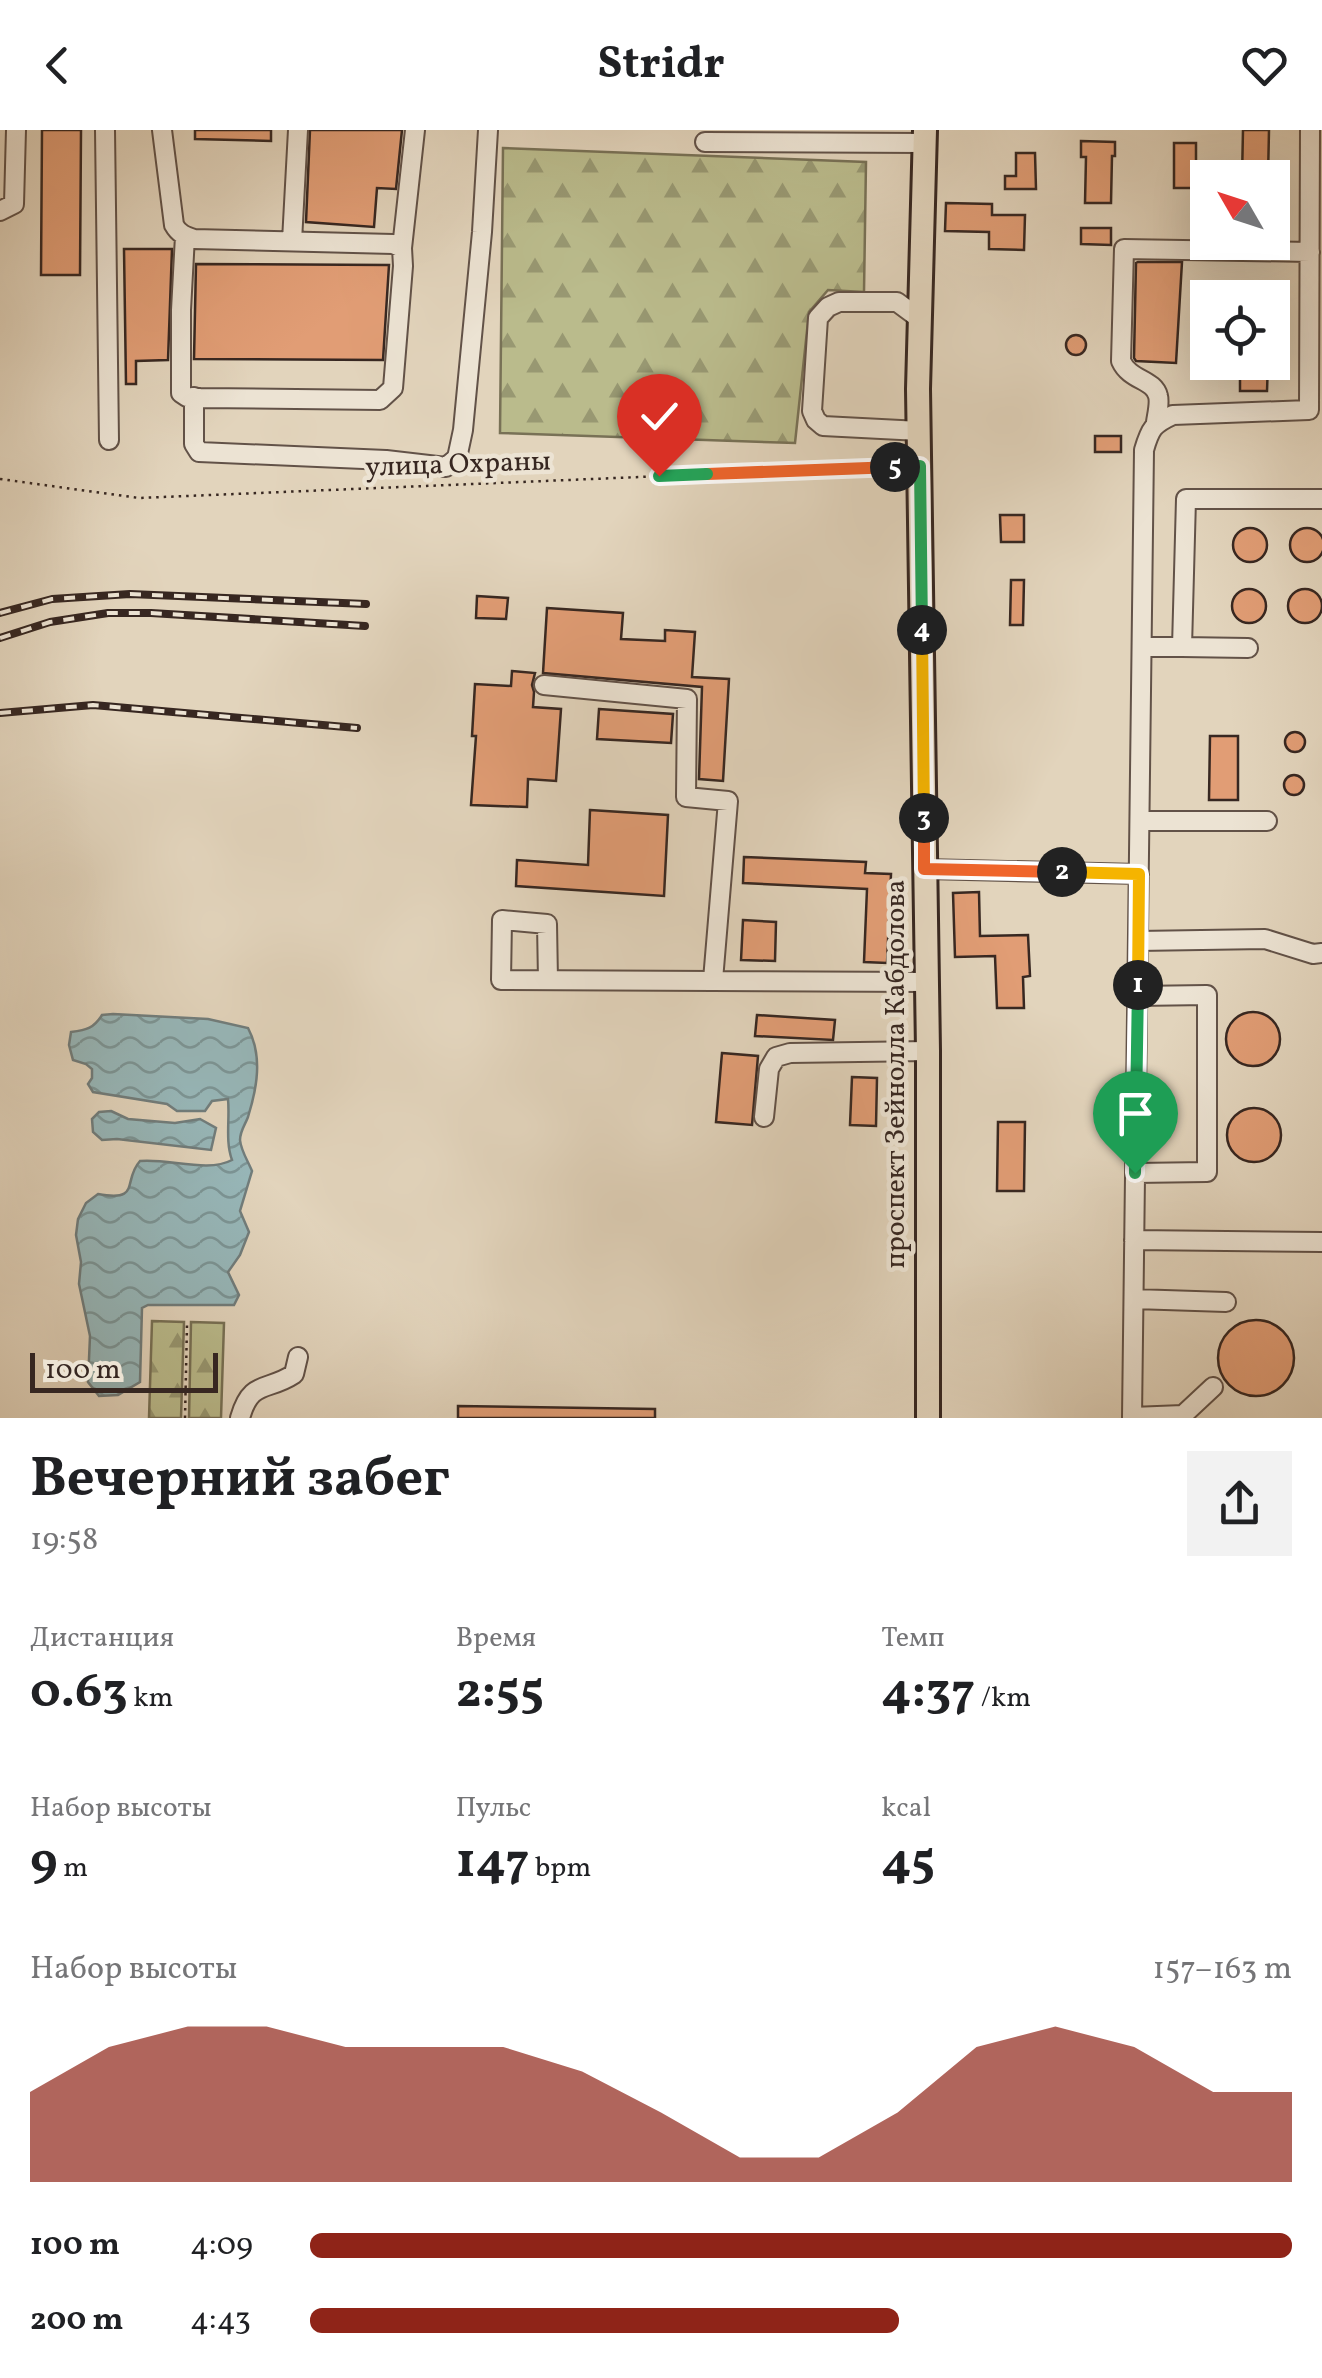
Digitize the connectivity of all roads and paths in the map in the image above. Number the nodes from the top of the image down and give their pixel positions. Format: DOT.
graph roads {
  1 [pos="16,130"];
  2 [pos="105,130"];
  3 [pos="162,130"];
  4 [pos="298,130"];
  5 [pos="416,130"];
  6 [pos="488,130"];
  7 [pos="1310,130"];
  8 [pos="926,136"];
  9 [pos="706,142"];
  10 [pos="1316,202"];
  11 [pos="0,211"];
  12 [pos="185,236"];
  13 [pos="292,241"];
  14 [pos="402,248"];
  15 [pos="1310,252"];
  16 [pos="920,319"];
  17 [pos="194,397"];
  18 [pos="1315,410"];
  19 [pos="1156,422"];
  20 [pos="920,431"];
  21 [pos="109,440"];
  22 [pos="920,466"];
  23 [pos="0,479"];
  24 [pos="1322,499"];
  25 [pos="1142,647"];
  26 [pos="1182,647"];
  27 [pos="1248,648"];
  28 [pos="544,685"];
  29 [pos="1140,821"];
  30 [pos="1267,822"];
  31 [pos="924,869"];
  32 [pos="1139,874"];
  33 [pos="1138,941"];
  34 [pos="1322,954"];
  35 [pos="548,980"];
  36 [pos="714,980"];
  37 [pos="926,982"];
  38 [pos="1138,996"];
  39 [pos="928,1051"];
  40 [pos="764,1117"];
  41 [pos="1135,1173"];
  42 [pos="1134,1240"];
  43 [pos="1322,1242"];
  44 [pos="1134,1299"];
  45 [pos="1226,1302"];
  46 [pos="188,1325"];
  47 [pos="298,1357"];
  48 [pos="1213,1387"];
  49 [pos="1132,1417"];
  50 [pos="1185,1417"];
  51 [pos="185,1418"];
  52 [pos="240,1418"];
  53 [pos="928,1418"];
  1 -- 11 [label="street"];
  2 -- 21 [label="street"];
  3 -- 12 [label="street"];
  4 -- 13 [label="street"];
  5 -- 14 [label="street"];
  6 -- 17 [label="street"];
  7 -- 10 [label="street"];
  8 -- 9 [label="street"];
  8 -- 16 [label="main road, проспект Зейнолла Кабдолова"];
  10 -- 15 [label="street"];
  12 -- 13 [label="street"];
  12 -- 17 [label="street"];
  13 -- 14 [label="street"];
  14 -- 17 [label="street"];
  15 -- 18 [label="street"];
  15 -- 19 [label="street"];
  16 -- 20 [label="main road, проспект Зейнолла Кабдолова"];
  16 -- 20 [label="street"];
  18 -- 19 [label="street"];
  19 -- 25 [label="street"];
  20 -- 22 [label="main road, проспект Зейнолла Кабдолова"];
  22 -- 23 [label="path, улица Охраны"];
  22 -- 31 [label="main road, проспект Зейнолла Кабдолова"];
  24 -- 26 [label="street"];
  25 -- 26 [label="street"];
  25 -- 29 [label="street"];
  26 -- 27 [label="street"];
  28 -- 36 [label="street"];
  29 -- 30 [label="street"];
  29 -- 32 [label="street"];
  31 -- 32 [label="street"];
  31 -- 37 [label="main road, проспект Зейнолла Кабдолова"];
  32 -- 33 [label="street"];
  33 -- 34 [label="street"];
  33 -- 38 [label="street"];
  35 -- 36 [label="street"];
  36 -- 37 [label="street"];
  37 -- 39 [label="main road, проспект Зейнолла Кабдолова"];
  38 -- 41 [label="street"];
  38 -- 41 [label="street"];
  39 -- 40 [label="street"];
  39 -- 53 [label="main road, проспект Зейнолла Кабдолова"];
  41 -- 42 [label="street"];
  42 -- 43 [label="street"];
  42 -- 44 [label="street"];
  44 -- 45 [label="street"];
  44 -- 49 [label="street"];
  46 -- 51 [label="path"];
  47 -- 52 [label="street"];
  48 -- 50 [label="street"];
  49 -- 50 [label="street"];
}
